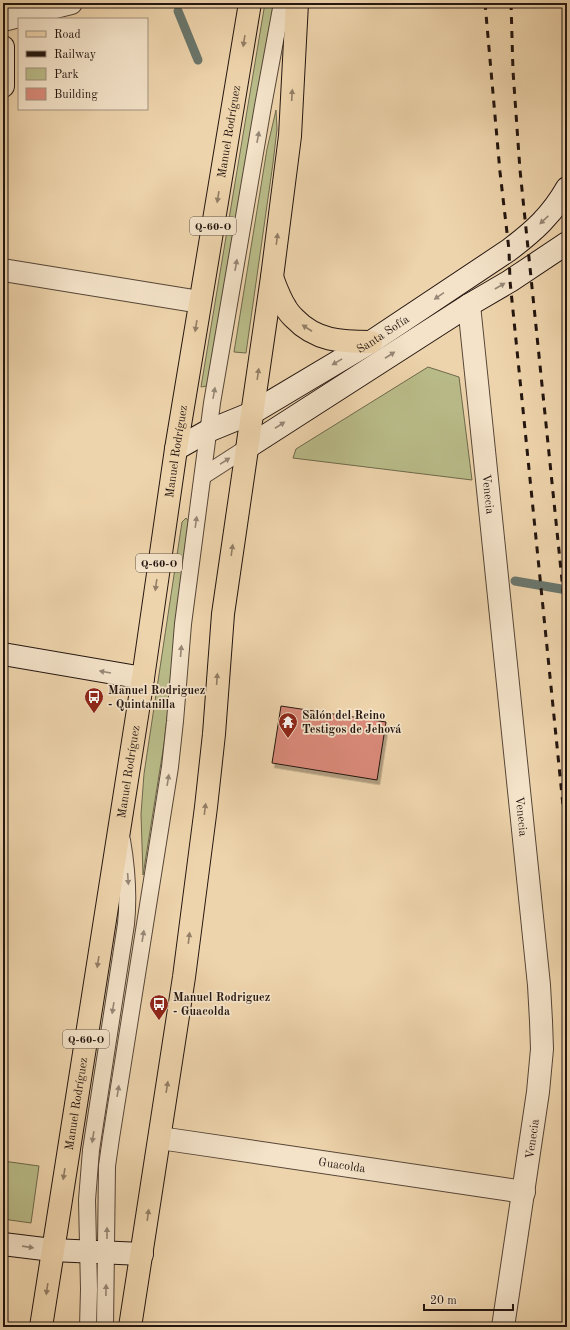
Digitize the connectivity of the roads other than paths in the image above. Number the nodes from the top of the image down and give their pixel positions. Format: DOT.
graph roads {
  1 [pos="71,3"];
  2 [pos="250,3"];
  3 [pos="282,3"];
  4 [pos="297,3"];
  5 [pos="3,20"];
  6 [pos="3,48"];
  7 [pos="3,86"];
  8 [pos="567,188"];
  9 [pos="567,243"];
  10 [pos="3,270"];
  11 [pos="272,277"];
  12 [pos="200,302"];
  13 [pos="469,305"];
  14 [pos="371,342"];
  15 [pos="252,412"];
  16 [pos="208,431"];
  17 [pos="248,447"];
  18 [pos="176,449"];
  19 [pos="203,476"];
  20 [pos="3,654"];
  21 [pos="143,678"];
  22 [pos="119,827"];
  23 [pos="160,1138"];
  24 [pos="524,1192"];
  25 [pos="3,1244"];
  26 [pos="52,1250"];
  27 [pos="98,1252"];
  28 [pos="142,1254"];
  29 [pos="41,1327"];
  30 [pos="88,1327"];
  31 [pos="105,1327"];
  32 [pos="130,1327"];
  33 [pos="503,1327"];
  1 -- 5 [label="street"];
  2 -- 12 [label="main road, Manuel Rodríguez / Q-60-O, one-way"];
  16 -- 3 [label="lane, one-way"];
  11 -- 4 [label="main road, one-way"];
  6 -- 7 [label="street"];
  8 -- 14 [label="street, Santa Sofía, one-way"];
  13 -- 9 [label="street, Santa Sofía, one-way"];
  10 -- 12 [label="street"];
  14 -- 11 [label="main road, one-way"];
  15 -- 11 [label="main road, one-way"];
  12 -- 18 [label="main road, Manuel Rodríguez / Q-60-O, one-way"];
  17 -- 13 [label="street, Santa Sofía, one-way"];
  13 -- 24 [label="street, Venecia"];
  14 -- 15 [label="street, Santa Sofía, one-way"];
  15 -- 16 [label="street, Santa Sofía"];
  15 -- 17 [label="main road"];
  16 -- 18 [label="street, Santa Sofía"];
  16 -- 19 [label="lane"];
  19 -- 17 [label="lane, one-way"];
  23 -- 17 [label="main road, one-way"];
  18 -- 21 [label="main road, Manuel Rodríguez / Q-60-O, one-way"];
  27 -- 19 [label="lane, one-way"];
  21 -- 20 [label="street, one-way"];
  21 -- 22 [label="main road, Manuel Rodríguez / Q-60-O"];
  22 -- 26 [label="main road, Manuel Rodríguez / Q-60-O, one-way"];
  22 -- 27 [label="lane, one-way"];
  23 -- 24 [label="street, Guacolda"];
  28 -- 23 [label="main road, one-way"];
  24 -- 33 [label="street, Venecia"];
  25 -- 26 [label="street, one-way"];
  26 -- 27 [label="street"];
  26 -- 29 [label="main road, Manuel Rodríguez / Q-60-O, one-way"];
  27 -- 28 [label="street"];
  27 -- 30 [label="lane"];
  31 -- 27 [label="lane, one-way"];
  28 -- 32 [label="main road"];
}
